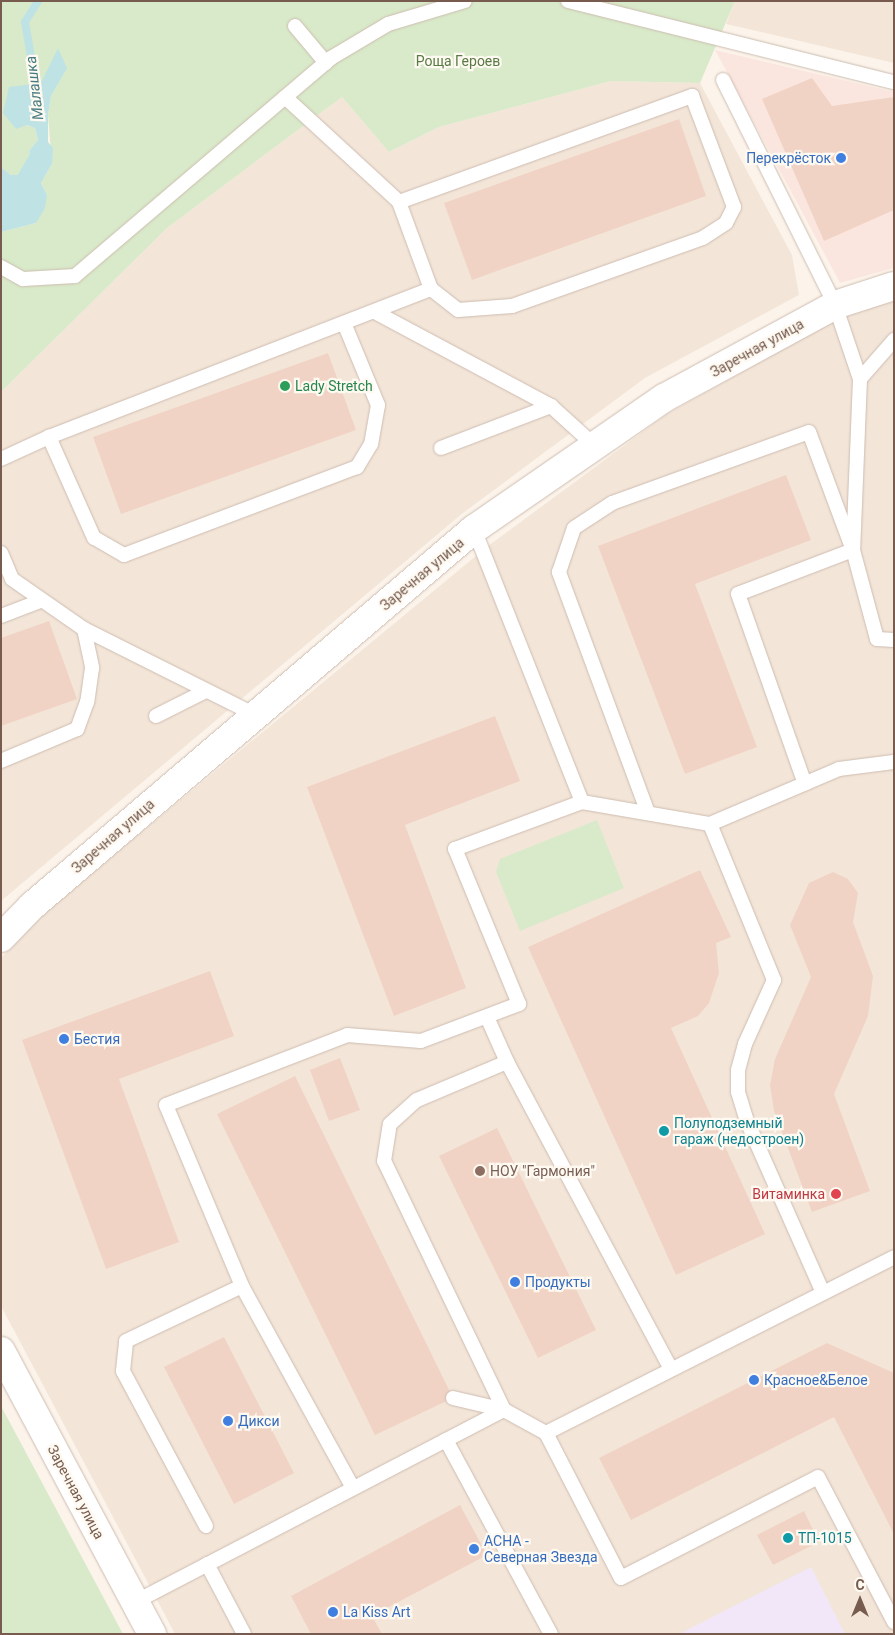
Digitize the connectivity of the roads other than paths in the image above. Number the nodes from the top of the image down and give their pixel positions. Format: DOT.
graph roads {
  1 [pos="465,1"];
  2 [pos="568,1"];
  3 [pos="296,26"];
  4 [pos="326,63"];
  5 [pos="723,80"];
  6 [pos="894,82"];
  7 [pos="285,97"];
  8 [pos="399,202"];
  9 [pos="1,266"];
  10 [pos="894,286"];
  11 [pos="431,289"];
  12 [pos="835,305"];
  13 [pos="375,312"];
  14 [pos="344,323"];
  15 [pos="894,340"];
  16 [pos="860,380"];
  17 [pos="551,406"];
  18 [pos="49,437"];
  19 [pos="594,445"];
  20 [pos="441,448"];
  21 [pos="1,459"];
  22 [pos="474,529"];
  23 [pos="853,550"];
  24 [pos="1,553"];
  25 [pos="40,601"];
  26 [pos="1,616"];
  27 [pos="84,629"];
  28 [pos="894,640"];
  29 [pos="204,692"];
  30 [pos="256,715"];
  31 [pos="156,716"];
  32 [pos="1,761"];
  33 [pos="894,762"];
  34 [pos="805,784"];
  35 [pos="582,802"];
  36 [pos="648,813"];
  37 [pos="710,824"];
  38 [pos="1,938"];
  39 [pos="487,1017"];
  40 [pos="507,1062"];
  41 [pos="894,1257"];
  42 [pos="242,1286"];
  43 [pos="823,1293"];
  44 [pos="1,1350"];
  45 [pos="671,1370"];
  46 [pos="452,1398"];
  47 [pos="504,1410"];
  48 [pos="546,1434"];
  49 [pos="446,1440"];
  50 [pos="353,1488"];
  51 [pos="206,1526"];
  52 [pos="207,1564"];
  53 [pos="135,1602"];
  54 [pos="894,1622"];
  55 [pos="152,1634"];
  56 [pos="244,1634"];
  57 [pos="551,1634"];
  1 -- 4 [label="lane"];
  2 -- 6 [label="lane"];
  3 -- 4 [label="lane"];
  4 -- 7 [label="lane"];
  5 -- 12 [label="lane"];
  7 -- 8 [label="lane"];
  7 -- 9 [label="lane"];
  8 -- 11 [label="lane"];
  8 -- 11 [label="lane"];
  10 -- 12 [label="street, Заречная улица"];
  11 -- 13 [label="lane"];
  12 -- 16 [label="lane"];
  12 -- 19 [label="street, Заречная улица"];
  13 -- 14 [label="lane"];
  13 -- 17 [label="lane"];
  14 -- 18 [label="lane"];
  14 -- 18 [label="lane"];
  15 -- 16 [label="lane"];
  16 -- 23 [label="lane"];
  17 -- 19 [label="lane"];
  17 -- 20 [label="lane"];
  18 -- 21 [label="lane"];
  19 -- 22 [label="street, Заречная улица"];
  22 -- 30 [label="street, Заречная улица"];
  22 -- 35 [label="lane"];
  23 -- 28 [label="lane"];
  23 -- 34 [label="lane"];
  23 -- 36 [label="lane"];
  24 -- 25 [label="lane"];
  25 -- 26 [label="lane"];
  25 -- 27 [label="lane"];
  27 -- 29 [label="lane"];
  27 -- 32 [label="lane"];
  29 -- 30 [label="lane"];
  29 -- 31 [label="lane"];
  30 -- 38 [label="street, Заречная улица"];
  33 -- 34 [label="lane"];
  34 -- 37 [label="lane"];
  35 -- 36 [label="lane"];
  35 -- 39 [label="lane"];
  36 -- 37 [label="lane"];
  37 -- 43 [label="lane"];
  39 -- 40 [label="lane"];
  39 -- 42 [label="lane"];
  40 -- 45 [label="lane"];
  40 -- 47 [label="lane"];
  41 -- 43 [label="lane"];
  42 -- 50 [label="lane"];
  42 -- 51 [label="lane"];
  43 -- 45 [label="lane"];
  44 -- 53 [label="street, Заречная улица"];
  45 -- 48 [label="lane"];
  46 -- 47 [label="lane"];
  47 -- 48 [label="lane"];
  47 -- 49 [label="lane"];
  48 -- 54 [label="lane"];
  49 -- 50 [label="lane"];
  49 -- 57 [label="lane"];
  50 -- 52 [label="lane"];
  52 -- 53 [label="lane"];
  52 -- 56 [label="lane"];
  53 -- 55 [label="street, Заречная улица"];
}
